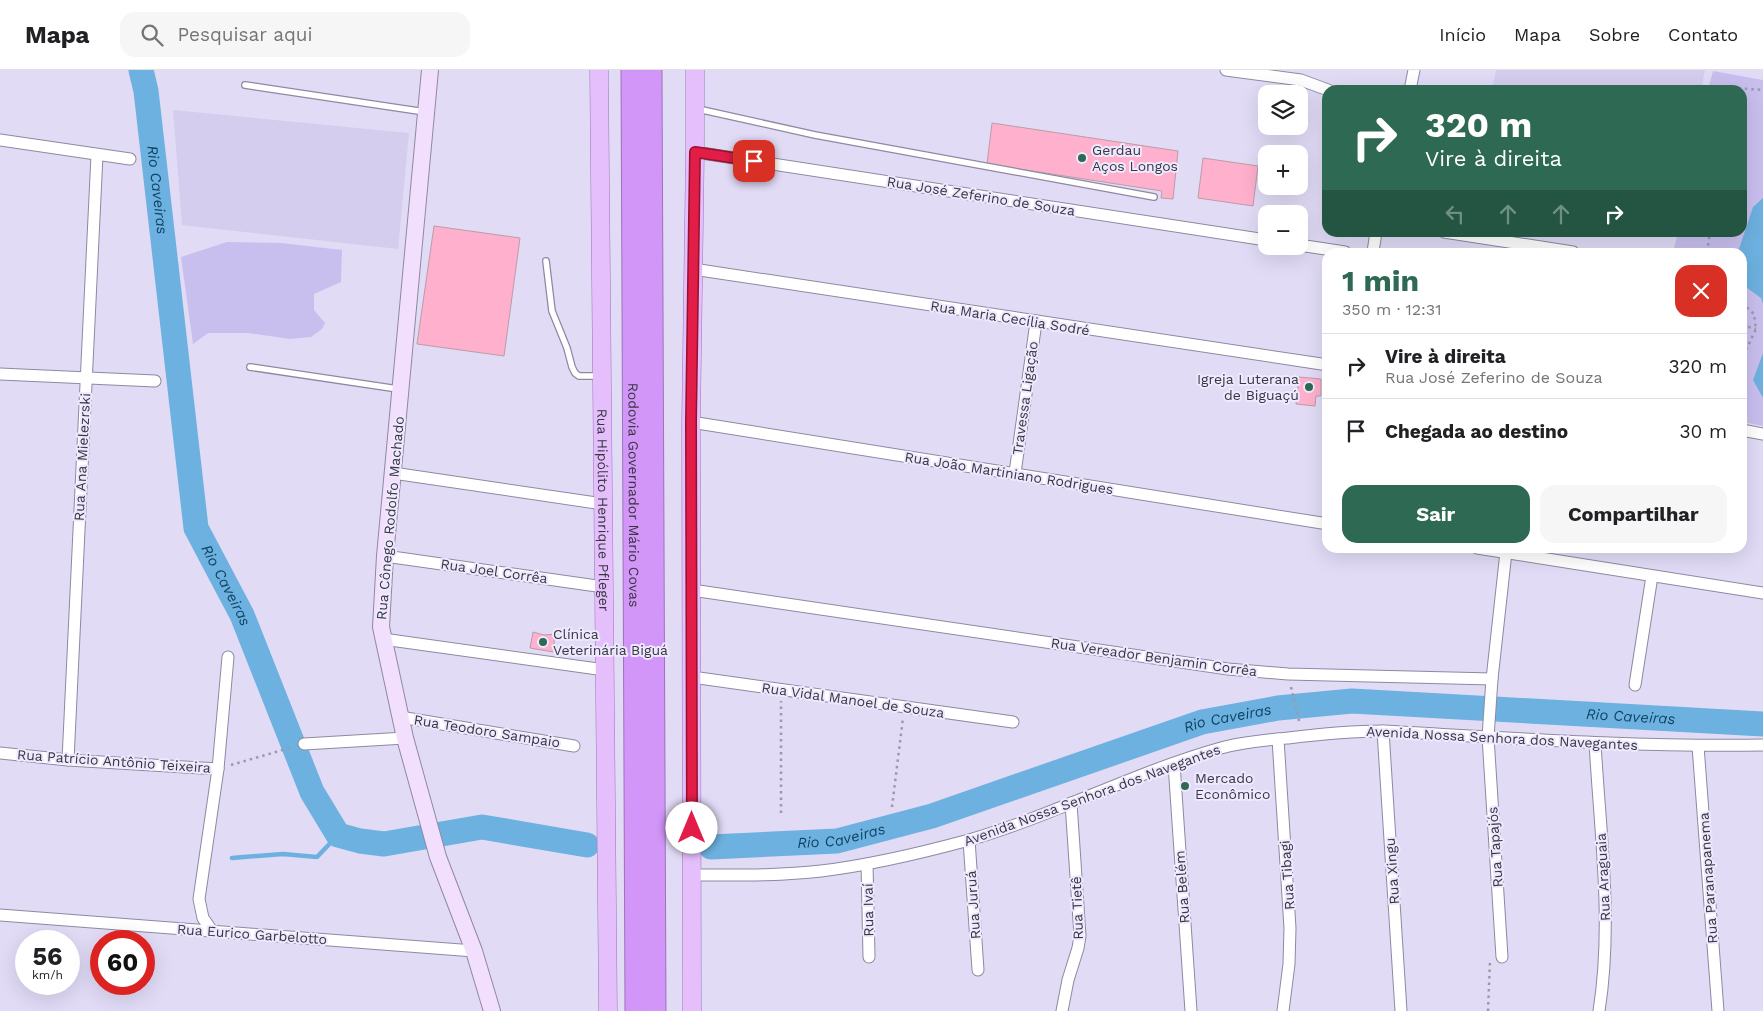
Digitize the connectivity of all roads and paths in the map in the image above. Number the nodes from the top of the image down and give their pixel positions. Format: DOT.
graph roads {
  1 [pos="430,70"];
  2 [pos="599,70"];
  3 [pos="632,70"];
  4 [pos="651,70"];
  5 [pos="695,70"];
  6 [pos="1226,70"];
  7 [pos="1414,70"];
  8 [pos="245,85"];
  9 [pos="1411,85"];
  10 [pos="1322,88"];
  11 [pos="1747,89"];
  12 [pos="1763,90"];
  13 [pos="696,109"];
  14 [pos="426,112"];
  15 [pos="0,140"];
  16 [pos="695,152"];
  17 [pos="97,155"];
  18 [pos="130,159"];
  19 [pos="1154,197"];
  20 [pos="1476,237"];
  21 [pos="1258,239"];
  22 [pos="1308,246"];
  23 [pos="1322,248"];
  24 [pos="1548,248"];
  25 [pos="546,261"];
  26 [pos="693,269"];
  27 [pos="1747,308"];
  28 [pos="1036,322"];
  29 [pos="1747,326"];
  30 [pos="1756,329"];
  31 [pos="1747,346"];
  32 [pos="1322,364"];
  33 [pos="250,367"];
  34 [pos="0,374"];
  35 [pos="602,376"];
  36 [pos="86,378"];
  37 [pos="155,381"];
  38 [pos="400,389"];
  39 [pos="691,422"];
  40 [pos="1747,431"];
  41 [pos="1763,434"];
  42 [pos="392,473"];
  43 [pos="1014,473"];
  44 [pos="603,504"];
  45 [pos="1322,523"];
  46 [pos="1506,553"];
  47 [pos="1512,553"];
  48 [pos="385,556"];
  49 [pos="1652,576"];
  50 [pos="604,587"];
  51 [pos="692,590"];
  52 [pos="1763,593"];
  53 [pos="383,639"];
  54 [pos="228,657"];
  55 [pos="605,670"];
  56 [pos="692,677"];
  57 [pos="1491,683"];
  58 [pos="1635,685"];
  59 [pos="1291,687"];
  60 [pos="781,690"];
  61 [pos="904,707"];
  62 [pos="400,717"];
  63 [pos="1014,722"];
  64 [pos="1300,724"];
  65 [pos="1383,731"];
  66 [pos="1488,737"];
  67 [pos="405,738"];
  68 [pos="1278,739"];
  69 [pos="1595,743"];
  70 [pos="304,744"];
  71 [pos="1763,745"];
  72 [pos="574,746"];
  73 [pos="1698,746"];
  74 [pos="0,753"];
  75 [pos="68,760"];
  76 [pos="1174,764"];
  77 [pos="218,769"];
  78 [pos="1071,803"];
  79 [pos="892,807"];
  80 [pos="781,813"];
  81 [pos="969,840"];
  82 [pos="866,864"];
  83 [pos="692,875"];
  84 [pos="0,915"];
  85 [pos="212,931"];
  86 [pos="474,950"];
  87 [pos="869,957"];
  88 [pos="1502,957"];
  89 [pos="978,970"];
  90 [pos="492,1011"];
  91 [pos="608,1011"];
  92 [pos="636,1011"];
  93 [pos="654,1011"];
  94 [pos="692,1011"];
  95 [pos="1062,1011"];
  96 [pos="1191,1011"];
  97 [pos="1283,1011"];
  98 [pos="1402,1011"];
  99 [pos="1488,1011"];
  100 [pos="1599,1011"];
  101 [pos="1718,1011"];
  1 -- 14 [label="main road, Rua Cônego Rodolfo Machado"];
  2 -- 35 [label="main road, Rua Hipólito Henrique Pfleger"];
  3 -- 92 [label="highway, Rodovia Governador Mário Covas"];
  4 -- 93 [label="highway, Rodovia Governador Mário Covas"];
  5 -- 13 [label="main road"];
  6 -- 10 [label="street"];
  7 -- 9 [label="street"];
  8 -- 14 [label="lane"];
  11 -- 12 [label="path"];
  13 -- 16 [label="main road"];
  13 -- 19 [label="lane"];
  14 -- 38 [label="main road, Rua Cônego Rodolfo Machado"];
  15 -- 17 [label="street"];
  16 -- 21 [label="street, Rua José Zeferino de Souza"];
  16 -- 26 [label="main road"];
  17 -- 18 [label="street"];
  17 -- 36 [label="street, Rua Ana Mielezrski"];
  20 -- 24 [label="street"];
  22 -- 23 [label="street"];
  25 -- 35 [label="lane"];
  26 -- 28 [label="street, Rua Maria Cecília Sodré"];
  26 -- 39 [label="main road"];
  27 -- 30 [label="path"];
  28 -- 32 [label="street, Rua Maria Cecília Sodré"];
  28 -- 43 [label="street, Travessa Ligação"];
  29 -- 30 [label="path"];
  30 -- 31 [label="path"];
  33 -- 38 [label="lane"];
  34 -- 36 [label="street"];
  35 -- 44 [label="main road, Rua Hipólito Henrique Pfleger"];
  36 -- 37 [label="street"];
  36 -- 75 [label="street, Rua Ana Mielezrski"];
  38 -- 42 [label="main road, Rua Cônego Rodolfo Machado"];
  39 -- 43 [label="street, Rua João Martiniano Rodrigues"];
  39 -- 51 [label="main road"];
  40 -- 41 [label="street"];
  42 -- 44 [label="street"];
  42 -- 48 [label="main road, Rua Cônego Rodolfo Machado"];
  43 -- 45 [label="street, Rua João Martiniano Rodrigues"];
  44 -- 50 [label="main road, Rua Hipólito Henrique Pfleger"];
  46 -- 57 [label="street"];
  47 -- 49 [label="street"];
  48 -- 50 [label="street, Rua Joel Corrêa"];
  48 -- 53 [label="main road, Rua Cônego Rodolfo Machado"];
  49 -- 52 [label="street"];
  49 -- 58 [label="street"];
  50 -- 55 [label="main road, Rua Hipólito Henrique Pfleger"];
  51 -- 56 [label="main road"];
  51 -- 57 [label="street, Rua Vereador Benjamin Corrêa"];
  53 -- 55 [label="street"];
  53 -- 62 [label="main road, Rua Cônego Rodolfo Machado"];
  54 -- 77 [label="street"];
  55 -- 91 [label="main road, Rua Hipólito Henrique Pfleger"];
  56 -- 60 [label="street, Rua Vidal Manoel de Souza"];
  56 -- 83 [label="main road"];
  57 -- 66 [label="street, Rua Tapajós"];
  59 -- 64 [label="path"];
  60 -- 61 [label="street, Rua Vidal Manoel de Souza"];
  60 -- 80 [label="path"];
  61 -- 63 [label="street, Rua Vidal Manoel de Souza"];
  61 -- 79 [label="path"];
  62 -- 67 [label="main road, Rua Cônego Rodolfo Machado"];
  62 -- 72 [label="street, Rua Teodoro Sampaio"];
  65 -- 66 [label="street, Avenida Nossa Senhora dos Navegantes"];
  65 -- 68 [label="street, Avenida Nossa Senhora dos Navegantes"];
  65 -- 98 [label="street, Rua Xingu"];
  66 -- 69 [label="street, Avenida Nossa Senhora dos Navegantes"];
  66 -- 88 [label="street, Rua Tapajós"];
  67 -- 70 [label="street"];
  67 -- 86 [label="main road, Rua Cônego Rodolfo Machado"];
  68 -- 76 [label="street, Avenida Nossa Senhora dos Navegantes"];
  68 -- 97 [label="street, Rua Tibagi"];
  69 -- 73 [label="street, Avenida Nossa Senhora dos Navegantes"];
  69 -- 100 [label="street, Rua Araguaia"];
  70 -- 77 [label="path, Rua Patrício Antônio Teixeira"];
  71 -- 73 [label="street, Avenida Nossa Senhora dos Navegantes"];
  73 -- 101 [label="street, Rua Paranapanema"];
  74 -- 75 [label="street, Rua Patrício Antônio Teixeira"];
  75 -- 77 [label="street, Rua Patrício Antônio Teixeira"];
  76 -- 78 [label="street, Avenida Nossa Senhora dos Navegantes"];
  76 -- 96 [label="street, Rua Belém"];
  77 -- 85 [label="street"];
  78 -- 81 [label="street, Avenida Nossa Senhora dos Navegantes"];
  78 -- 95 [label="street, Rua Tietê"];
  81 -- 82 [label="street, Avenida Nossa Senhora dos Navegantes"];
  81 -- 89 [label="street, Rua Juruá"];
  82 -- 83 [label="street, Avenida Nossa Senhora dos Navegantes"];
  82 -- 87 [label="street, Rua Ivaí"];
  83 -- 94 [label="main road"];
  84 -- 85 [label="street, Rua Eurico Garbelotto"];
  85 -- 86 [label="street, Rua Eurico Garbelotto"];
  86 -- 90 [label="main road, Rua Cônego Rodolfo Machado"];
  88 -- 99 [label="path"];
}
